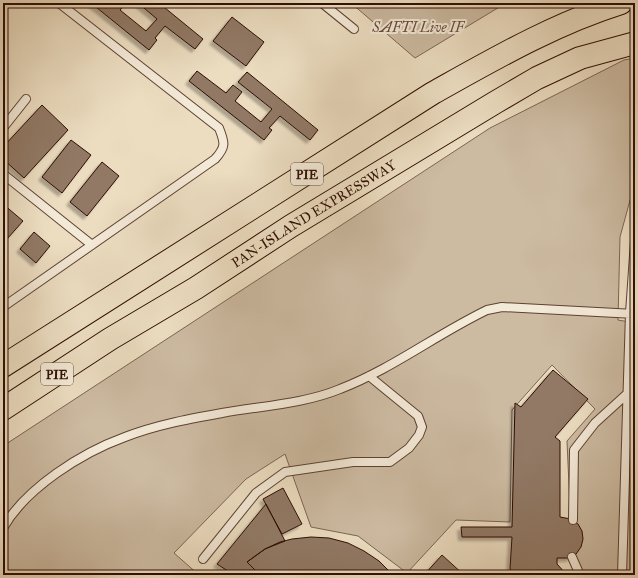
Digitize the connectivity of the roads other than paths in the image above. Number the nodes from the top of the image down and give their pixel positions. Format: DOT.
graph roads {
  1 [pos="59,3"];
  2 [pos="322,3"];
  3 [pos="621,3"];
  4 [pos="354,29"];
  5 [pos="635,43"];
  6 [pos="26,99"];
  7 [pos="3,128"];
  8 [pos="3,174"];
  9 [pos="635,241"];
  10 [pos="92,245"];
  11 [pos="3,307"];
  12 [pos="633,313"];
  13 [pos="3,366"];
  14 [pos="369,376"];
  15 [pos="628,393"];
  16 [pos="3,409"];
  17 [pos="573,520"];
  18 [pos="3,528"];
  19 [pos="572,557"];
  20 [pos="203,559"];
  21 [pos="582,575"];
  22 [pos="622,575"];
  1 -- 10 [label="lane"];
  2 -- 4 [label="lane"];
  3 -- 13 [label="highway, PIE"];
  5 -- 16 [label="highway, PAN-ISLAND EXPRESSWAY / PIE"];
  6 -- 7 [label="lane"];
  8 -- 10 [label="lane"];
  9 -- 12 [label="lane"];
  10 -- 11 [label="lane"];
  12 -- 14 [label="lane"];
  12 -- 15 [label="lane"];
  14 -- 18 [label="lane"];
  14 -- 20 [label="lane"];
  15 -- 17 [label="lane"];
  15 -- 22 [label="lane"];
  19 -- 21 [label="lane"];
}
